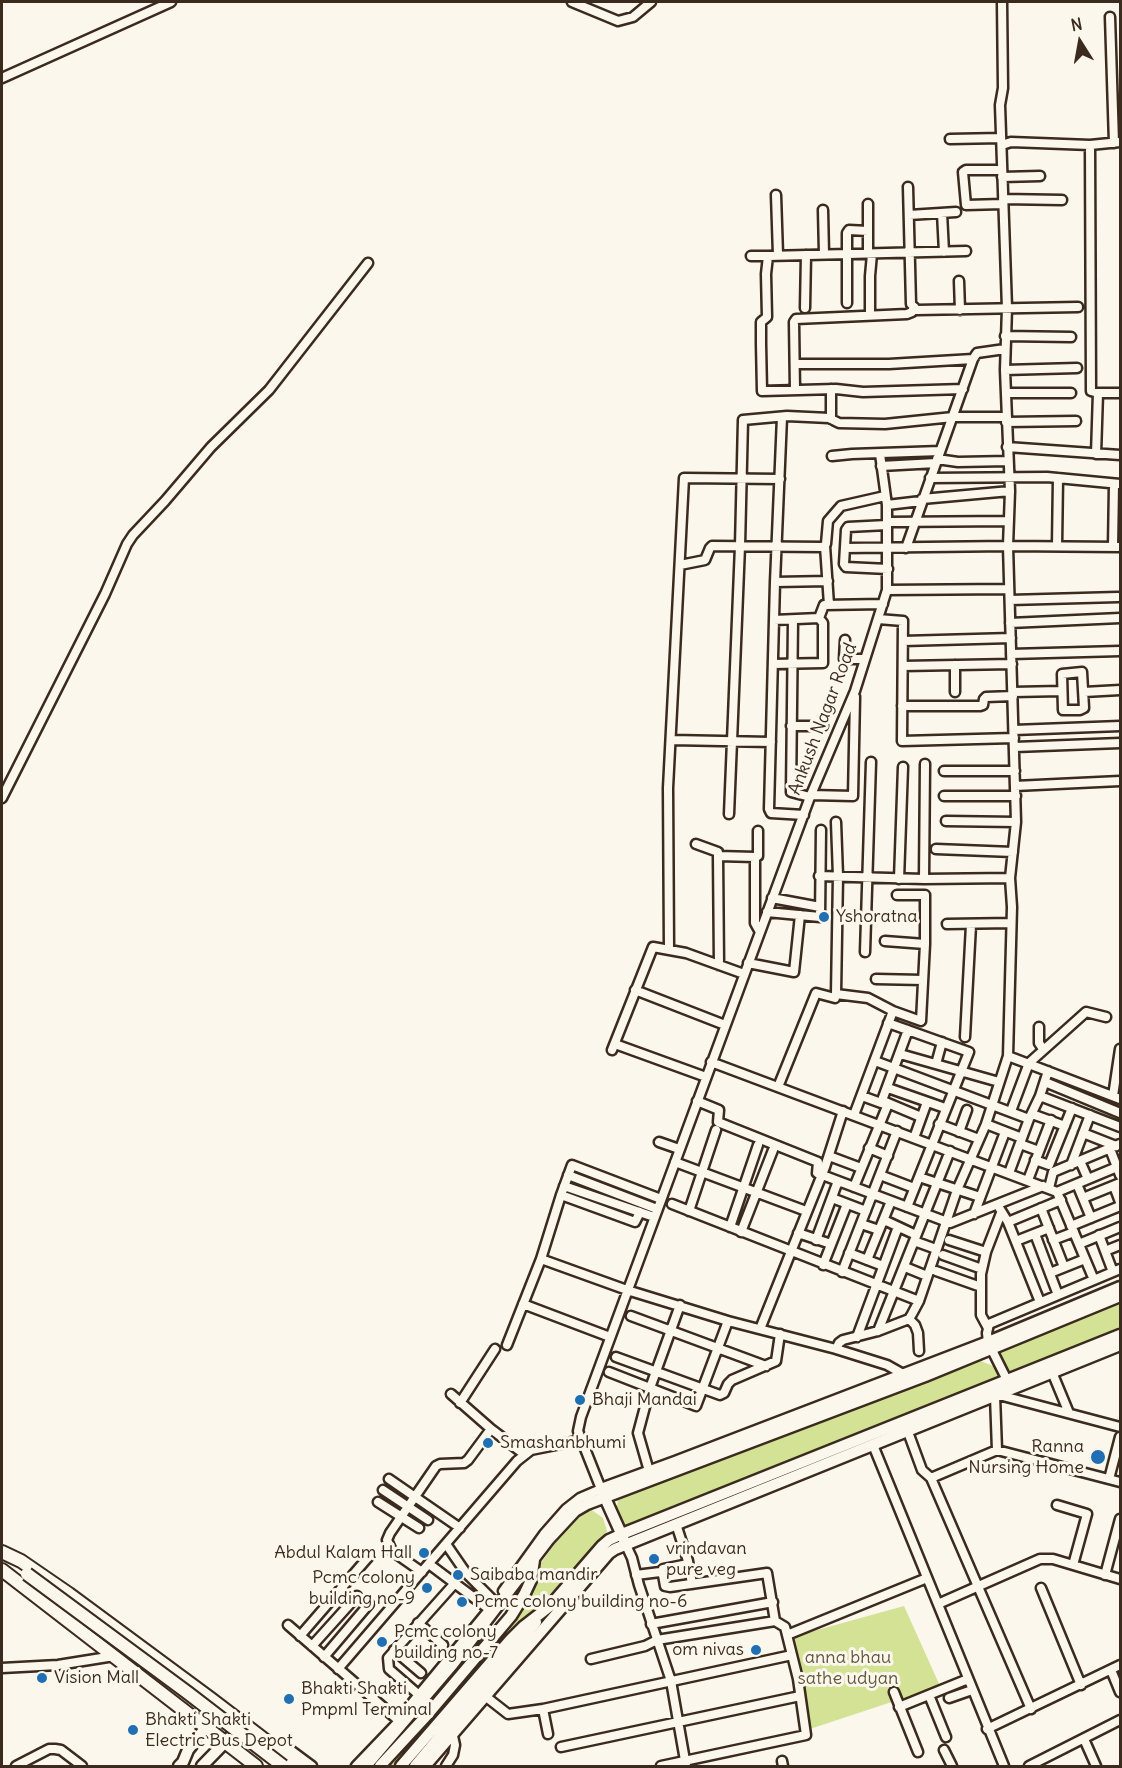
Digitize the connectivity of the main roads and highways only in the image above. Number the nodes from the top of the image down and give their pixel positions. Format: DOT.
graph roads {
  1 [pos="1120,1287"];
  2 [pos="1120,1296"];
  3 [pos="1120,1335"];
  4 [pos="1120,1344"];
  5 [pos="989,1346"];
  6 [pos="1009,1385"];
  7 [pos="997,1392"];
  8 [pos="603,1494"];
  9 [pos="623,1538"];
  10 [pos="2,1553"];
  11 [pos="534,1558"];
  12 [pos="2,1565"];
  13 [pos="2,1570"];
  14 [pos="23,1576"];
  15 [pos="550,1606"];
  16 [pos="222,1707"];
  17 [pos="183,1709"];
  18 [pos="243,1723"];
  19 [pos="204,1729"];
  20 [pos="188,1750"];
  21 [pos="234,1752"];
  22 [pos="179,1767"];
  23 [pos="202,1767"];
  24 [pos="256,1767"];
  25 [pos="271,1767"];
  26 [pos="283,1767"];
  27 [pos="299,1767"];
  28 [pos="366,1767"];
  29 [pos="380,1767"];
  30 [pos="401,1767"];
  31 [pos="415,1767"];
  32 [pos="425,1767"];
  1 -- 5 [label="main road"];
  2 -- 5 [label="main road"];
  3 -- 6 [label="main road"];
  4 -- 6 [label="main road"];
  5 -- 8 [label="main road"];
  5 -- 8 [label="main road"];
  6 -- 7 [label="main road"];
  7 -- 9 [label="main road"];
  7 -- 9 [label="main road"];
  8 -- 9 [label="main road"];
  8 -- 11 [label="main road"];
  9 -- 15 [label="main road"];
  9 -- 32 [label="main road"];
  10 -- 14 [label="highway"];
  10 -- 16 [label="highway"];
  11 -- 28 [label="main road"];
  11 -- 29 [label="main road"];
  12 -- 14 [label="highway"];
  13 -- 17 [label="highway"];
  14 -- 25 [label="highway"];
  14 -- 26 [label="highway, bridge"];
  15 -- 30 [label="main road"];
  15 -- 31 [label="main road"];
  16 -- 18 [label="highway"];
  16 -- 19 [label="main road"];
  17 -- 19 [label="highway"];
  17 -- 20 [label="main road"];
  18 -- 21 [label="main road"];
  18 -- 27 [label="highway"];
  19 -- 20 [label="main road"];
  19 -- 21 [label="highway"];
  20 -- 22 [label="main road"];
  21 -- 23 [label="main road"];
  21 -- 24 [label="highway"];
}
